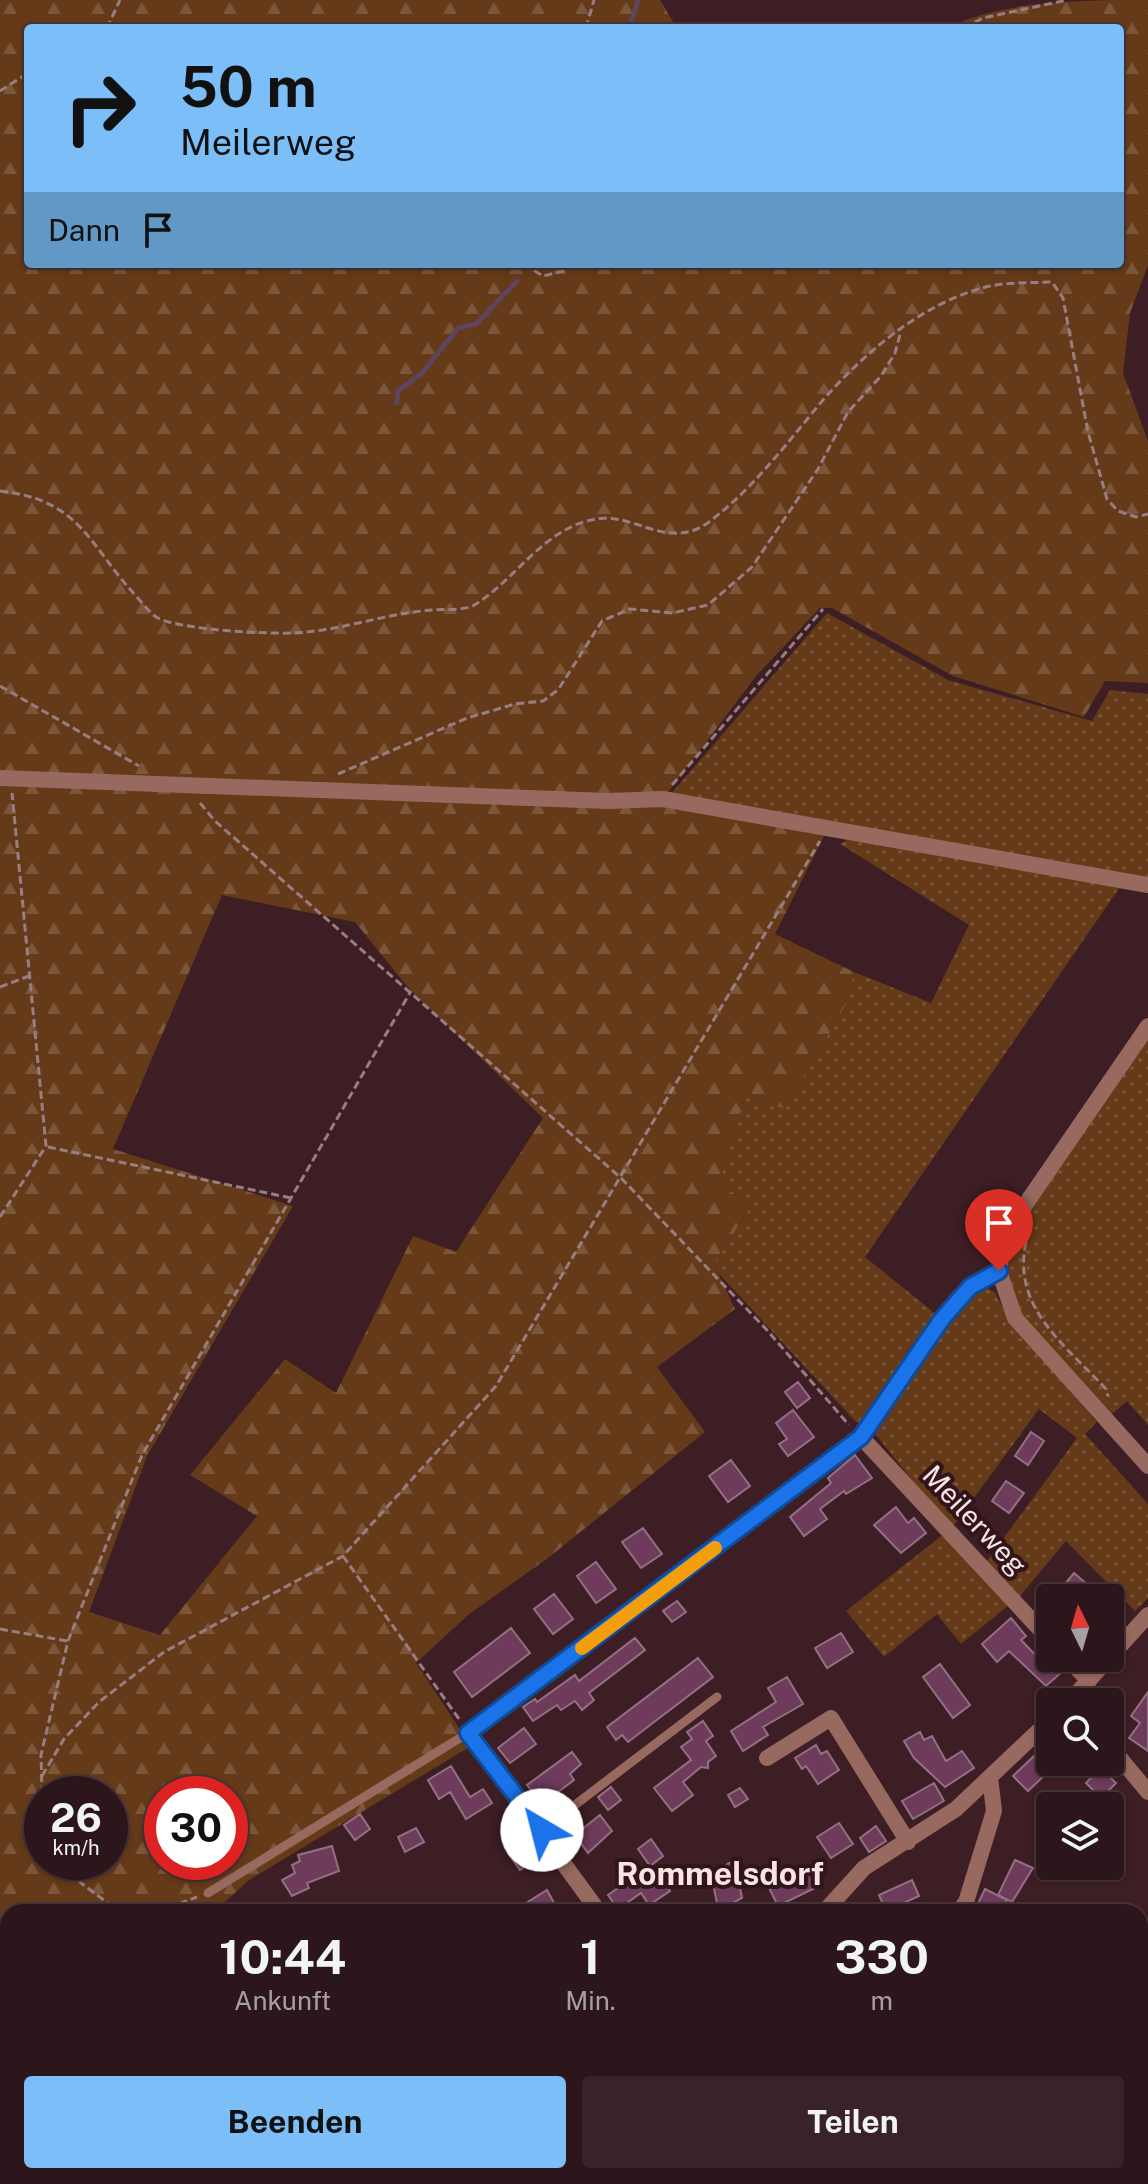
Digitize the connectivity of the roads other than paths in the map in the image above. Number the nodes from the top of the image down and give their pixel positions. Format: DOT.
graph roads {
  1 [pos="5,778"];
  2 [pos="1148,885"];
  3 [pos="1148,1026"];
  4 [pos="999,1271"];
  5 [pos="861,1437"];
  6 [pos="1148,1466"];
  7 [pos="1148,1615"];
  8 [pos="1036,1625"];
  9 [pos="1080,1672"];
  10 [pos="1089,1681"];
  11 [pos="1083,1688"];
  12 [pos="717,1697"];
  13 [pos="468,1733"];
  14 [pos="1036,1733"];
  15 [pos="767,1758"];
  16 [pos="1124,1763"];
  17 [pos="990,1777"];
  18 [pos="1148,1792"];
  19 [pos="542,1830"];
  20 [pos="908,1842"];
  21 [pos="208,1893"];
  22 [pos="593,1904"];
  23 [pos="828,1904"];
  24 [pos="964,1904"];
  1 -- 2 [label="street"];
  3 -- 4 [label="street"];
  4 -- 5 [label="street"];
  4 -- 6 [label="street"];
  5 -- 8 [label="street, Meilerweg"];
  5 -- 13 [label="street"];
  7 -- 10 [label="street"];
  9 -- 10 [label="street"];
  10 -- 11 [label="street"];
  12 -- 19 [label="lane"];
  13 -- 19 [label="street"];
  13 -- 21 [label="lane"];
  14 -- 17 [label="street"];
  15 -- 20 [label="street"];
  16 -- 18 [label="street"];
  17 -- 20 [label="street"];
  17 -- 24 [label="street"];
  19 -- 22 [label="street"];
  20 -- 23 [label="street"];
}
